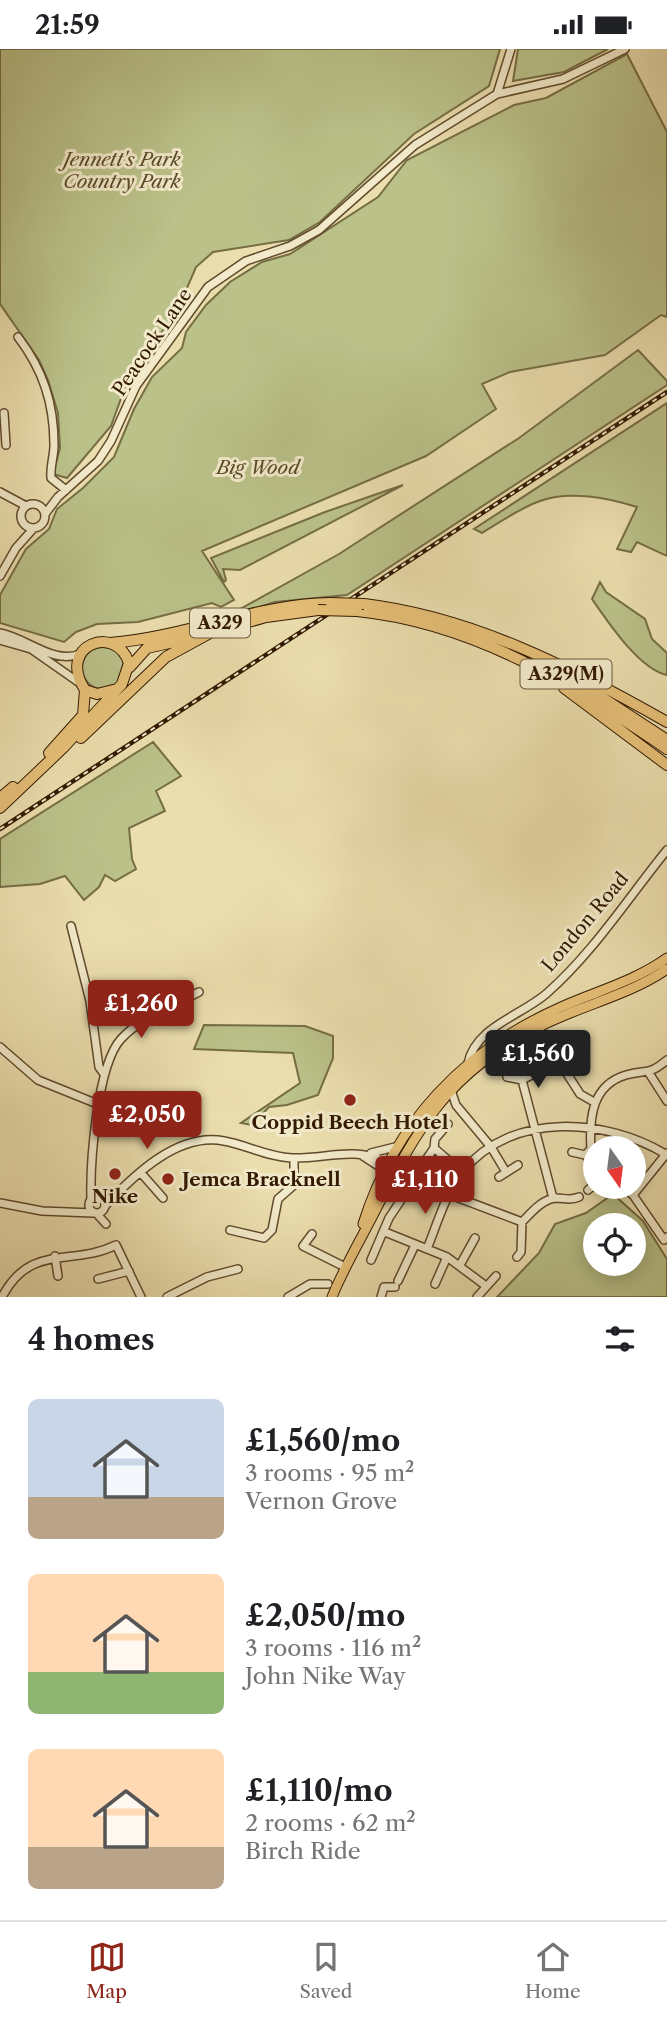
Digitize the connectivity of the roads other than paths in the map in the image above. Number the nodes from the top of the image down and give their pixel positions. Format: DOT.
graph roads {
  1 [pos="511,49"];
  2 [pos="625,49"];
  3 [pos="497,94"];
  4 [pos="18,337"];
  5 [pos="4,413"];
  6 [pos="3,431"];
  7 [pos="6,445"];
  8 [pos="65,491"];
  9 [pos="0,492"];
  10 [pos="8,498"];
  11 [pos="35,504"];
  12 [pos="26,506"];
  13 [pos="44,514"];
  14 [pos="22,521"];
  15 [pos="33,529"];
  16 [pos="16,548"];
  17 [pos="0,576"];
  18 [pos="361,608"];
  19 [pos="0,633"];
  20 [pos="210,633"];
  21 [pos="0,640"];
  22 [pos="109,643"];
  23 [pos="506,644"];
  24 [pos="80,653"];
  25 [pos="524,661"];
  26 [pos="130,668"];
  27 [pos="83,687"];
  28 [pos="117,689"];
  29 [pos="667,722"];
  30 [pos="667,740"];
  31 [pos="667,749"];
  32 [pos="667,765"];
  33 [pos="0,798"];
  34 [pos="0,808"];
  35 [pos="667,850"];
  36 [pos="71,926"];
  37 [pos="667,958"];
  38 [pos="667,969"];
  39 [pos="199,992"];
  40 [pos="490,1037"];
  41 [pos="0,1047"];
  42 [pos="667,1059"];
  43 [pos="468,1063"];
  44 [pos="649,1073"];
  45 [pos="104,1074"];
  46 [pos="507,1077"];
  47 [pos="522,1080"];
  48 [pos="451,1089"];
  49 [pos="667,1101"];
  50 [pos="594,1103"];
  51 [pos="100,1105"];
  52 [pos="448,1124"];
  53 [pos="591,1128"];
  54 [pos="535,1129"];
  55 [pos="396,1147"];
  56 [pos="491,1147"];
  57 [pos="433,1148"];
  58 [pos="572,1152"];
  59 [pos="359,1154"];
  60 [pos="667,1154"];
  61 [pos="295,1158"];
  62 [pos="423,1164"];
  63 [pos="518,1165"];
  64 [pos="390,1168"];
  65 [pos="462,1172"];
  66 [pos="141,1173"];
  67 [pos="646,1179"];
  68 [pos="409,1188"];
  69 [pos="450,1194"];
  70 [pos="579,1197"];
  71 [pos="163,1198"];
  72 [pos="553,1198"];
  73 [pos="636,1199"];
  74 [pos="0,1203"];
  75 [pos="97,1205"];
  76 [pos="522,1222"];
  77 [pos="230,1230"];
  78 [pos="386,1233"];
  79 [pos="312,1234"];
  80 [pos="667,1237"];
  81 [pos="475,1238"];
  82 [pos="415,1245"];
  83 [pos="458,1247"];
  84 [pos="427,1249"];
  85 [pos="467,1252"];
  86 [pos="55,1256"];
  87 [pos="517,1257"];
  88 [pos="447,1258"];
  89 [pos="371,1260"];
  90 [pos="460,1265"];
  91 [pos="232,1267"];
  92 [pos="345,1267"];
  93 [pos="129,1271"];
  94 [pos="59,1276"];
  95 [pos="496,1276"];
  96 [pos="98,1279"];
  97 [pos="435,1284"];
  98 [pos="324,1286"];
  99 [pos="486,1286"];
  100 [pos="2,1297"];
  101 [pos="141,1297"];
  102 [pos="167,1297"];
  103 [pos="288,1297"];
  104 [pos="332,1297"];
  105 [pos="381,1297"];
  106 [pos="477,1297"];
  1 -- 3 [label="street"];
  2 -- 3 [label="street, Peacock Lane"];
  3 -- 8 [label="street, Peacock Lane"];
  4 -- 8 [label="street"];
  5 -- 6 [label="street"];
  6 -- 7 [label="street"];
  8 -- 11 [label="street, Peacock Lane"];
  8 -- 13 [label="street, Peacock Lane"];
  9 -- 10 [label="street"];
  10 -- 12 [label="street"];
  10 -- 14 [label="street"];
  11 -- 12 [label="street"];
  11 -- 13 [label="street"];
  12 -- 14 [label="street"];
  13 -- 15 [label="street"];
  14 -- 15 [label="street"];
  14 -- 16 [label="street"];
  15 -- 16 [label="street"];
  16 -- 17 [label="street"];
  18 -- 20 [label="highway, A329, bridge"];
  18 -- 22 [label="highway, A329, bridge"];
  18 -- 23 [label="highway, A329"];
  18 -- 25 [label="highway, A329"];
  19 -- 24 [label="street"];
  20 -- 26 [label="highway, A329"];
  20 -- 34 [label="highway, A329"];
  21 -- 27 [label="street"];
  22 -- 24 [label="highway, A329"];
  22 -- 26 [label="highway"];
  23 -- 29 [label="highway, A329"];
  23 -- 30 [label="highway, A329(M)"];
  24 -- 27 [label="highway"];
  25 -- 31 [label="highway, A329(M)"];
  25 -- 32 [label="highway, A329"];
  26 -- 28 [label="highway, A329"];
  27 -- 28 [label="highway"];
  27 -- 33 [label="highway"];
  28 -- 34 [label="highway, A329"];
  35 -- 40 [label="street, London Road"];
  36 -- 45 [label="street"];
  37 -- 40 [label="main road, London Road"];
  38 -- 48 [label="main road"];
  39 -- 45 [label="street"];
  40 -- 43 [label="main road, London Road"];
  40 -- 43 [label="street, London Road"];
  41 -- 51 [label="street"];
  42 -- 44 [label="street"];
  43 -- 55 [label="main road, London Road"];
  44 -- 49 [label="street"];
  44 -- 50 [label="street"];
  45 -- 51 [label="street"];
  46 -- 47 [label="street"];
  47 -- 50 [label="street"];
  47 -- 54 [label="street"];
  48 -- 56 [label="street"];
  48 -- 64 [label="main road"];
  50 -- 53 [label="street"];
  51 -- 75 [label="street"];
  52 -- 57 [label="street"];
  53 -- 54 [label="street"];
  53 -- 58 [label="street"];
  53 -- 60 [label="street"];
  54 -- 56 [label="street"];
  54 -- 72 [label="street"];
  55 -- 59 [label="street"];
  55 -- 64 [label="main road, London Road"];
  56 -- 63 [label="street"];
  56 -- 65 [label="street"];
  57 -- 62 [label="street"];
  57 -- 65 [label="street"];
  59 -- 61 [label="street"];
  59 -- 64 [label="street"];
  60 -- 67 [label="street"];
  61 -- 66 [label="street"];
  61 -- 77 [label="street"];
  64 -- 69 [label="street"];
  64 -- 92 [label="main road, London Road"];
  65 -- 69 [label="street"];
  66 -- 71 [label="street"];
  66 -- 75 [label="street"];
  68 -- 78 [label="street"];
  69 -- 76 [label="street"];
  69 -- 84 [label="street"];
  70 -- 72 [label="street"];
  72 -- 76 [label="street"];
  73 -- 80 [label="street"];
  74 -- 75 [label="street"];
  76 -- 87 [label="street"];
  78 -- 82 [label="street"];
  78 -- 89 [label="street"];
  79 -- 92 [label="street"];
  81 -- 85 [label="street"];
  82 -- 84 [label="street"];
  82 -- 105 [label="street"];
  83 -- 85 [label="street"];
  84 -- 88 [label="street"];
  85 -- 90 [label="street"];
  86 -- 93 [label="street"];
  86 -- 94 [label="street"];
  86 -- 100 [label="street"];
  88 -- 90 [label="street"];
  88 -- 97 [label="street"];
  90 -- 99 [label="street"];
  91 -- 102 [label="street"];
  92 -- 104 [label="main road, London Road"];
  93 -- 96 [label="street"];
  93 -- 101 [label="street"];
  95 -- 99 [label="street"];
  98 -- 103 [label="street"];
  99 -- 106 [label="street"];
}
